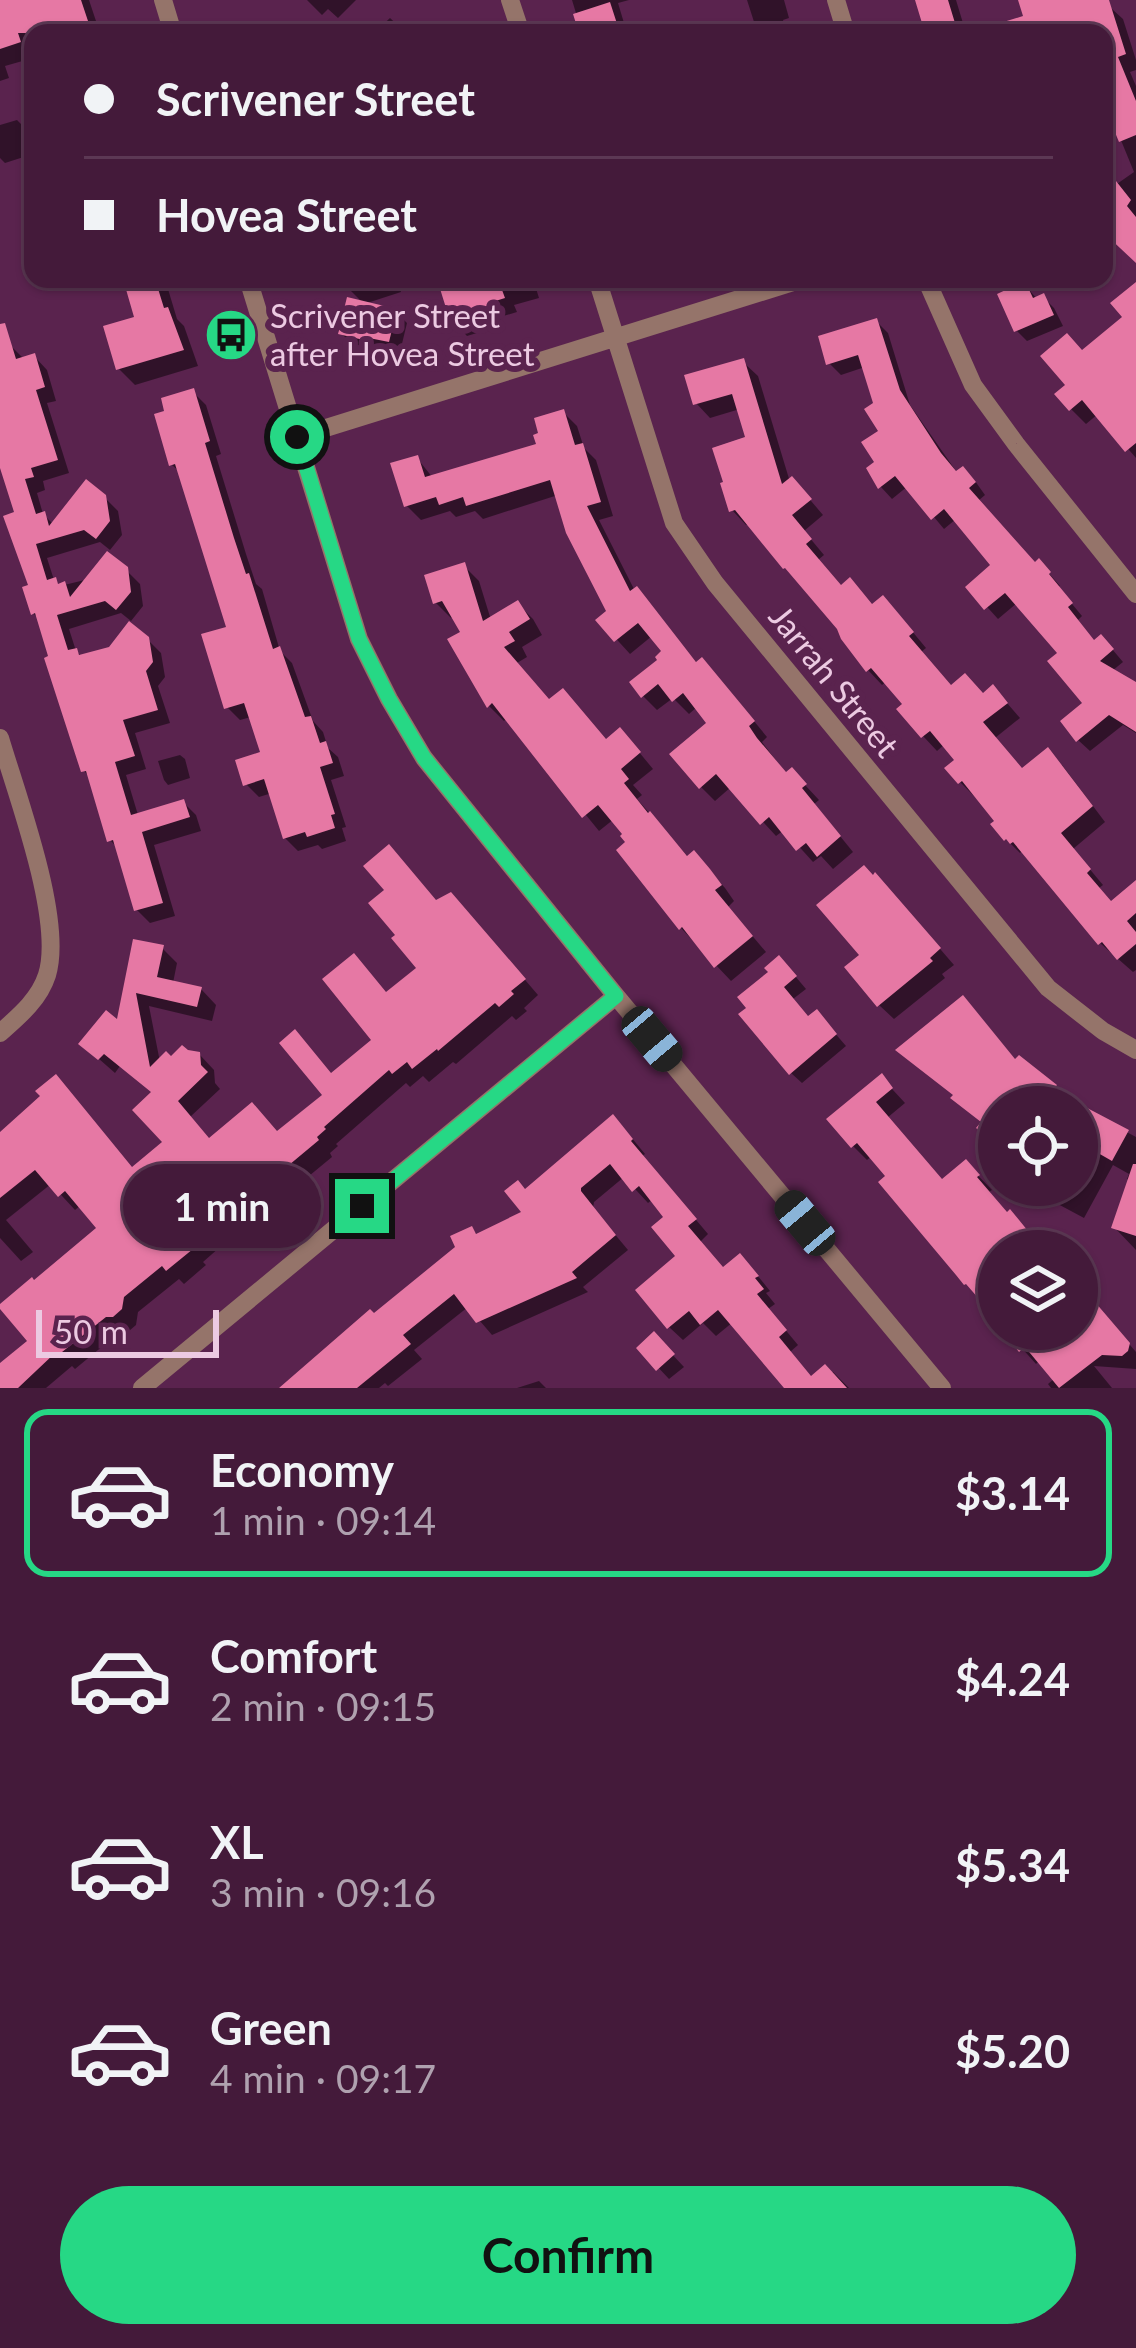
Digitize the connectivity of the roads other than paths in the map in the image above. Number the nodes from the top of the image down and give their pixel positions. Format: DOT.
graph roads {
  1 [pos="251,288"];
  2 [pos="600,288"];
  3 [pos="774,288"];
  4 [pos="930,288"];
  5 [pos="615,338"];
  6 [pos="297,437"];
  7 [pos="1136,594"];
  8 [pos="0,738"];
  9 [pos="616,996"];
  10 [pos="0,1033"];
  11 [pos="1136,1050"];
  12 [pos="142,1388"];
  13 [pos="942,1388"];
  1 -- 6 [label="street"];
  2 -- 5 [label="street, Jarrah Street"];
  3 -- 5 [label="street"];
  4 -- 7 [label="street"];
  5 -- 6 [label="street"];
  5 -- 11 [label="street, Jarrah Street"];
  6 -- 9 [label="street"];
  8 -- 10 [label="street"];
  9 -- 12 [label="street"];
  9 -- 13 [label="street"];
}
